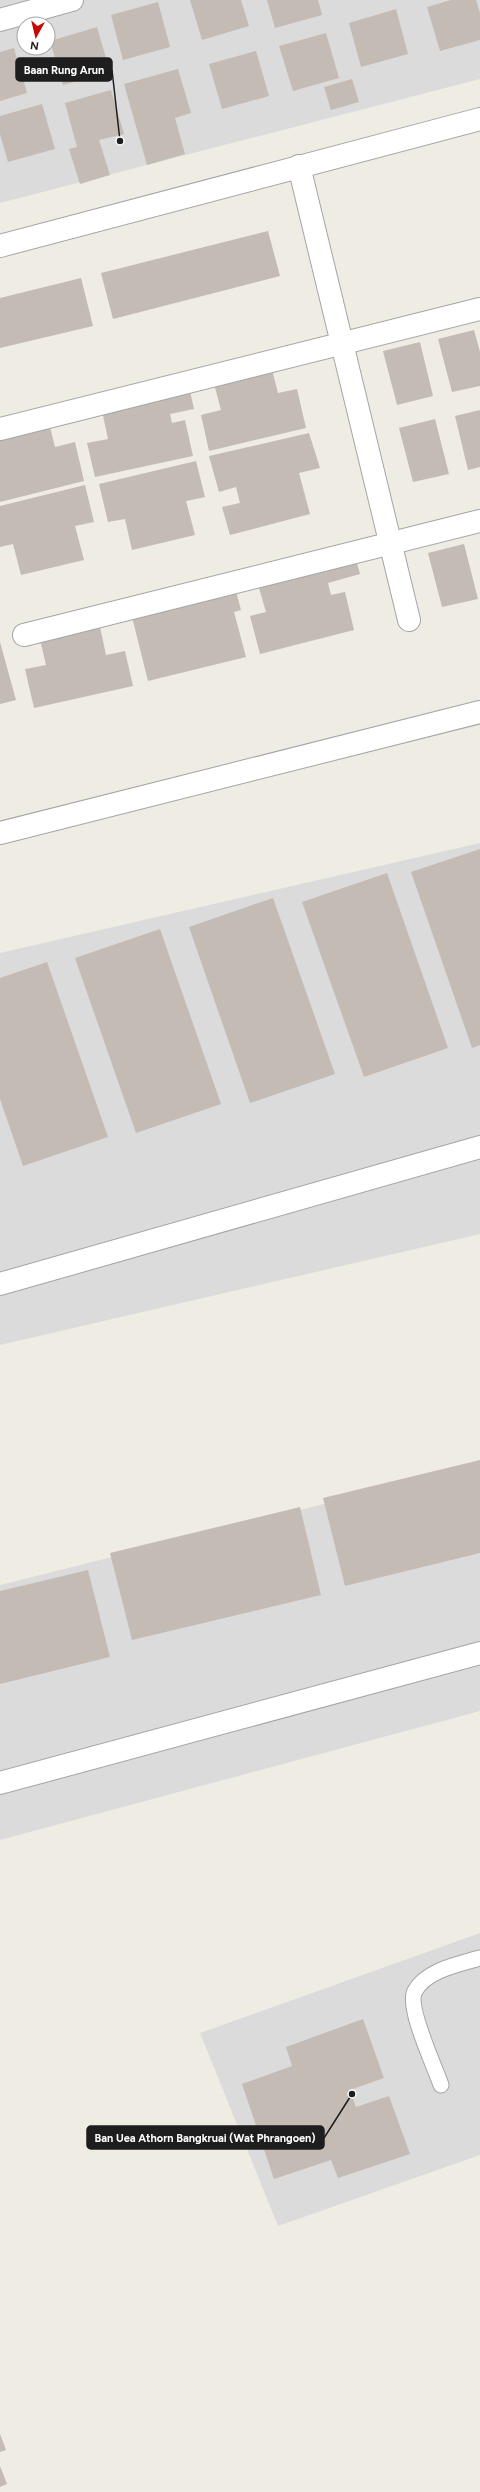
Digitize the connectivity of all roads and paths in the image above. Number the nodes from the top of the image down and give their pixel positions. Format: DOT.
graph roads {
  1 [pos="72,0"];
  2 [pos="0,20"];
  3 [pos="480,119"];
  4 [pos="299,166"];
  5 [pos="0,246"];
  6 [pos="480,309"];
  7 [pos="342,344"];
  8 [pos="0,429"];
  9 [pos="480,521"];
  10 [pos="390,542"];
  11 [pos="409,620"];
  12 [pos="24,635"];
  13 [pos="480,712"];
  14 [pos="0,833"];
  15 [pos="480,1147"];
  16 [pos="0,1284"];
  17 [pos="480,1653"];
  18 [pos="0,1783"];
  19 [pos="480,1958"];
  20 [pos="441,2084"];
  1 -- 2 [label="street"];
  3 -- 4 [label="street"];
  4 -- 5 [label="street"];
  4 -- 7 [label="street"];
  6 -- 7 [label="street"];
  7 -- 8 [label="street"];
  7 -- 10 [label="street"];
  9 -- 10 [label="street"];
  10 -- 11 [label="street"];
  10 -- 12 [label="street"];
  13 -- 14 [label="street"];
  15 -- 16 [label="street"];
  17 -- 18 [label="street"];
  19 -- 20 [label="lane"];
}
